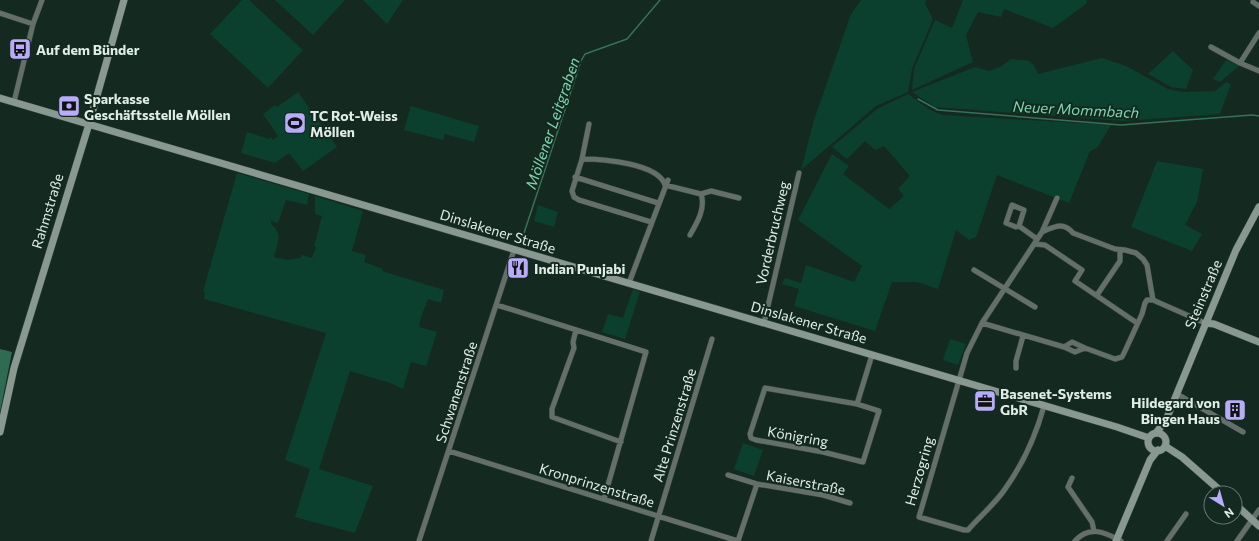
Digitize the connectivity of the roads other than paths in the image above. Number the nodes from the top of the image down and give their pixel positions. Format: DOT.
graph roads {
  1 [pos="42,0"];
  2 [pos="124,0"];
  3 [pos="1253,2"];
  4 [pos="1259,6"];
  5 [pos="0,13"];
  6 [pos="34,24"];
  7 [pos="1259,33"];
  8 [pos="1211,47"];
  9 [pos="1240,63"];
  10 [pos="1259,71"];
  11 [pos="0,98"];
  12 [pos="14,102"];
  13 [pos="89,124"];
  14 [pos="589,124"];
  15 [pos="582,159"];
  16 [pos="799,173"];
  17 [pos="575,177"];
  18 [pos="667,182"];
  19 [pos="701,194"];
  20 [pos="739,198"];
  21 [pos="1057,198"];
  22 [pos="658,203"];
  23 [pos="1259,207"];
  24 [pos="651,222"];
  25 [pos="1019,226"];
  26 [pos="1042,232"];
  27 [pos="690,235"];
  28 [pos="1036,241"];
  29 [pos="514,250"];
  30 [pos="1120,250"];
  31 [pos="974,270"];
  32 [pos="629,283"];
  33 [pos="1004,289"];
  34 [pos="1097,295"];
  35 [pos="1153,300"];
  36 [pos="497,305"];
  37 [pos="1035,307"];
  38 [pos="764,323"];
  39 [pos="982,323"];
  40 [pos="1138,323"];
  41 [pos="1205,323"];
  42 [pos="576,330"];
  43 [pos="1023,336"];
  44 [pos="712,339"];
  45 [pos="1259,342"];
  46 [pos="872,355"];
  47 [pos="1016,368"];
  48 [pos="959,380"];
  49 [pos="1177,394"];
  50 [pos="857,404"];
  51 [pos="1044,406"];
  52 [pos="1166,420"];
  53 [pos="0,432"];
  54 [pos="1243,432"];
  55 [pos="1156,433"];
  56 [pos="1164,436"];
  57 [pos="1149,438"];
  58 [pos="621,442"];
  59 [pos="1150,446"];
  60 [pos="1165,446"];
  61 [pos="1158,450"];
  62 [pos="449,451"];
  63 [pos="1150,460"];
  64 [pos="728,475"];
  65 [pos="1072,478"];
  66 [pos="757,484"];
  67 [pos="1214,485"];
  68 [pos="604,499"];
  69 [pos="850,503"];
  70 [pos="1259,510"];
  71 [pos="1243,512"];
  72 [pos="1186,514"];
  73 [pos="658,516"];
  74 [pos="1252,520"];
  75 [pos="1259,526"];
  76 [pos="1094,531"];
  77 [pos="1118,540"];
  78 [pos="419,541"];
  79 [pos="651,541"];
  80 [pos="738,541"];
  81 [pos="1075,541"];
  82 [pos="1167,541"];
  83 [pos="1237,541"];
  1 -- 6 [label="street"];
  2 -- 13 [label="main road, Rahmstraße"];
  3 -- 4 [label="street"];
  5 -- 6 [label="street"];
  6 -- 12 [label="street"];
  7 -- 9 [label="street"];
  8 -- 9 [label="street"];
  9 -- 10 [label="street"];
  11 -- 12 [label="main road, Dinslakener Straße"];
  12 -- 13 [label="main road, Dinslakener Straße"];
  13 -- 29 [label="main road, Dinslakener Straße"];
  13 -- 53 [label="main road, Rahmstraße"];
  14 -- 15 [label="street"];
  15 -- 17 [label="street"];
  15 -- 18 [label="street"];
  16 -- 38 [label="street, Vorderbruchweg"];
  17 -- 22 [label="street"];
  17 -- 24 [label="street"];
  18 -- 19 [label="street"];
  18 -- 22 [label="street"];
  19 -- 20 [label="street"];
  19 -- 27 [label="street"];
  21 -- 26 [label="street"];
  22 -- 24 [label="street"];
  23 -- 41 [label="main road, Steinstraße"];
  24 -- 32 [label="street"];
  25 -- 28 [label="street"];
  26 -- 28 [label="street"];
  26 -- 30 [label="street"];
  28 -- 33 [label="street"];
  28 -- 34 [label="street"];
  29 -- 32 [label="main road, Dinslakener Straße"];
  29 -- 36 [label="street, Schwanenstraße"];
  30 -- 34 [label="street"];
  30 -- 35 [label="street"];
  31 -- 33 [label="street"];
  32 -- 38 [label="main road, Dinslakener Straße"];
  33 -- 37 [label="street"];
  33 -- 39 [label="street"];
  34 -- 40 [label="street"];
  35 -- 40 [label="street"];
  35 -- 41 [label="street"];
  36 -- 42 [label="street"];
  36 -- 62 [label="street, Schwanenstraße"];
  38 -- 46 [label="main road, Dinslakener Straße"];
  39 -- 43 [label="street"];
  39 -- 48 [label="street"];
  40 -- 43 [label="street"];
  41 -- 45 [label="main road"];
  41 -- 49 [label="main road, Steinstraße"];
  42 -- 58 [label="street"];
  42 -- 58 [label="street"];
  43 -- 47 [label="street"];
  44 -- 73 [label="street, Alte Prinzenstraße"];
  46 -- 48 [label="main road, Dinslakener Straße"];
  46 -- 50 [label="street"];
  48 -- 51 [label="main road, Dinslakener Straße"];
  48 -- 51 [label="street, Herzogring"];
  49 -- 52 [label="main road, Steinstraße"];
  49 -- 54 [label="street"];
  50 -- 50 [label="street, Königring"];
  51 -- 57 [label="main road, Dinslakener Straße"];
  52 -- 55 [label="main road, Steinstraße"];
  52 -- 56 [label="main road, Steinstraße"];
  55 -- 56 [label="main road"];
  55 -- 57 [label="main road"];
  56 -- 60 [label="main road"];
  57 -- 59 [label="main road"];
  58 -- 68 [label="street"];
  59 -- 61 [label="main road"];
  59 -- 63 [label="main road"];
  60 -- 61 [label="main road"];
  60 -- 67 [label="main road"];
  61 -- 63 [label="main road"];
  62 -- 68 [label="street, Kronprinzenstraße"];
  62 -- 78 [label="street, Schwanenstraße"];
  63 -- 77 [label="main road"];
  64 -- 66 [label="street, Kaiserstraße"];
  65 -- 76 [label="street"];
  66 -- 69 [label="street, Kaiserstraße"];
  66 -- 80 [label="street, Kaiserstraße"];
  68 -- 73 [label="street, Kronprinzenstraße"];
  70 -- 74 [label="street"];
  71 -- 74 [label="main road"];
  72 -- 82 [label="street"];
  73 -- 79 [label="street, Alte Prinzenstraße"];
  73 -- 80 [label="street, Kronprinzenstraße"];
  74 -- 75 [label="main road"];
  74 -- 83 [label="street"];
  76 -- 77 [label="street"];
  76 -- 81 [label="street"];
}
